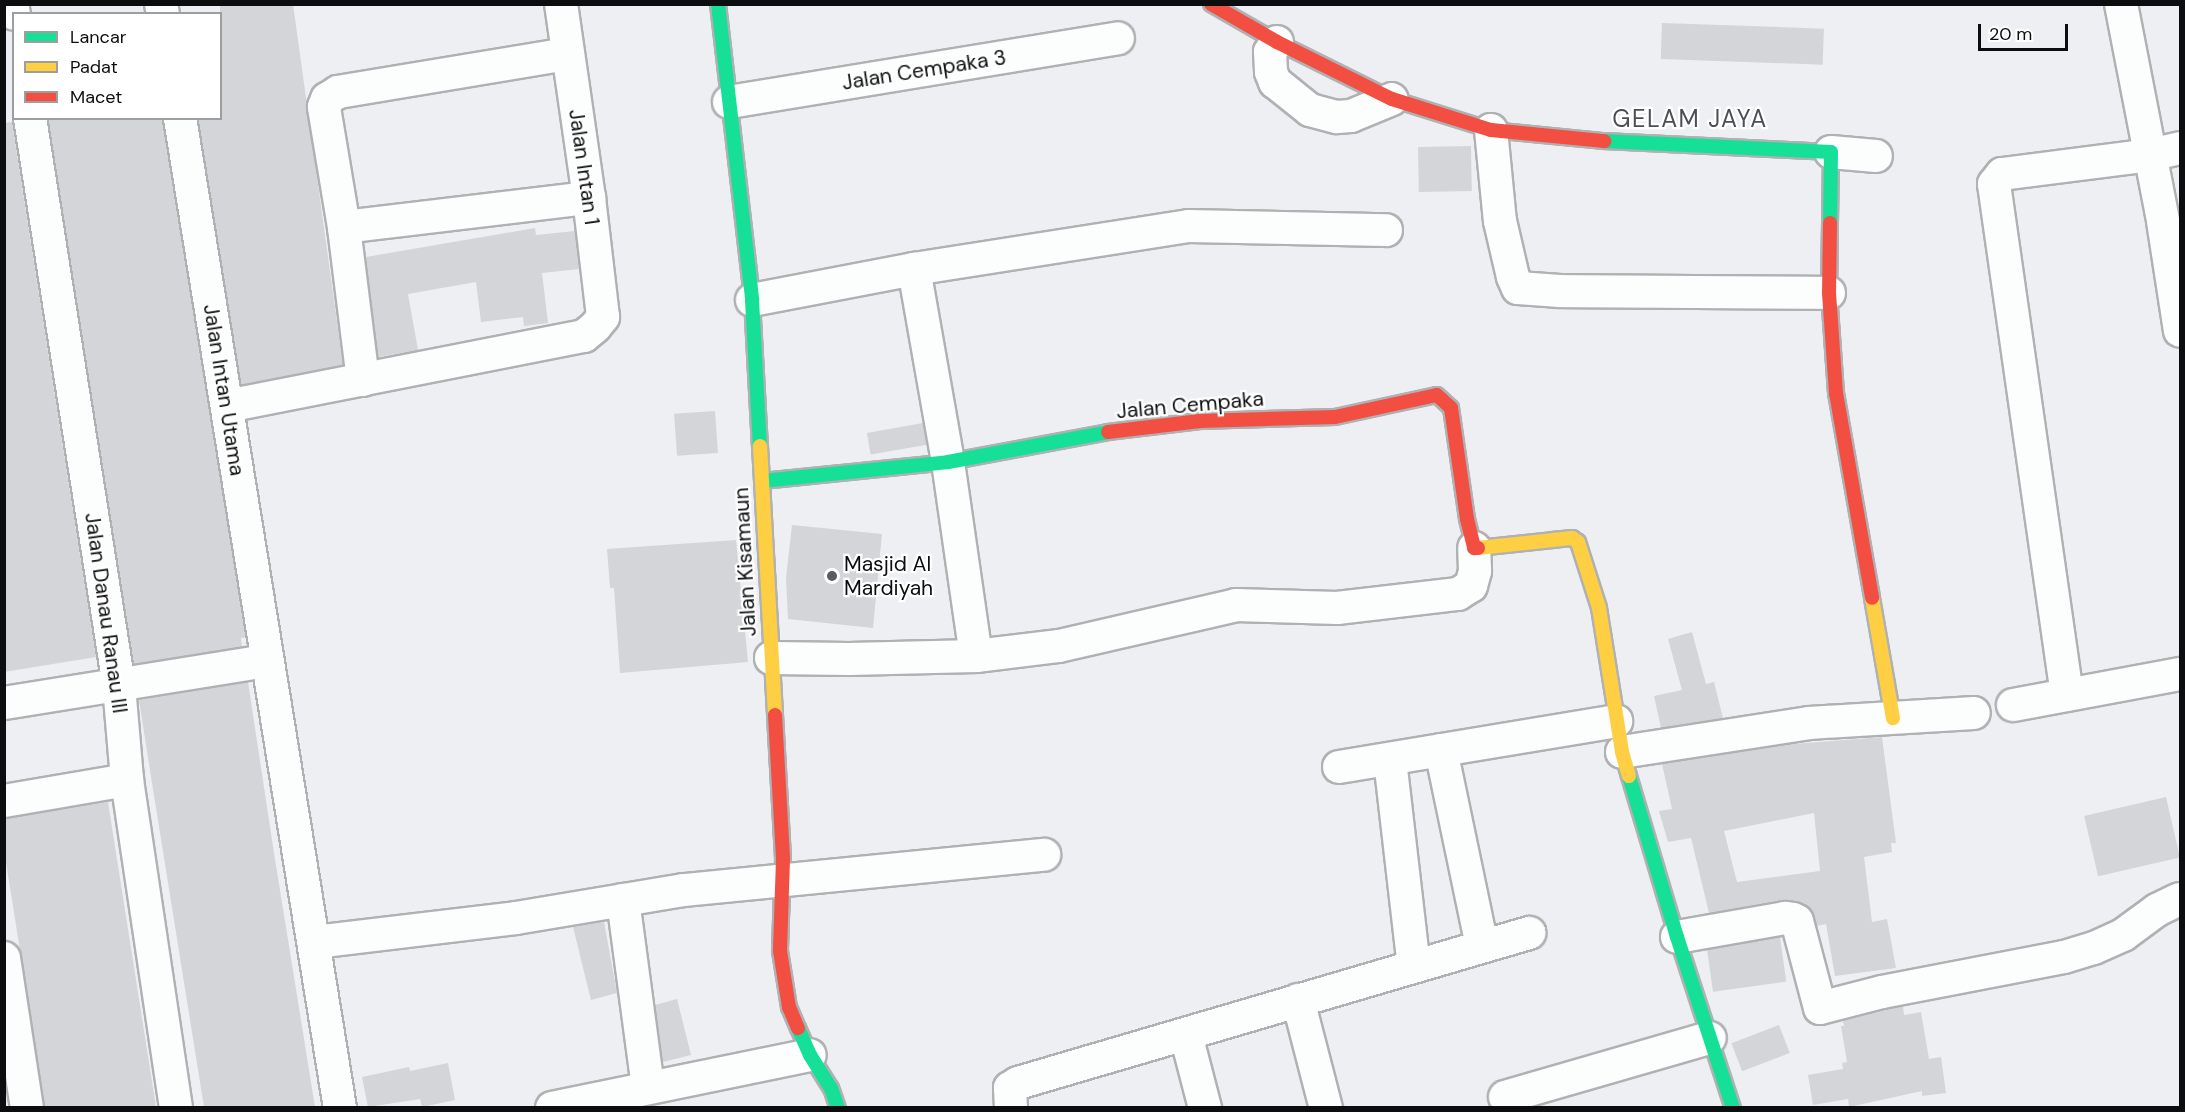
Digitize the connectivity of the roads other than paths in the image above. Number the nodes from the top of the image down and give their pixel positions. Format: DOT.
graph roads {
  1 [pos="561,4"];
  2 [pos="718,4"];
  3 [pos="1211,4"];
  4 [pos="2121,4"];
  5 [pos="1118,38"];
  6 [pos="1277,42"];
  7 [pos="568,54"];
  8 [pos="1392,99"];
  9 [pos="729,102"];
  10 [pos="30,120"];
  11 [pos="180,120"];
  12 [pos="1491,130"];
  13 [pos="2181,148"];
  14 [pos="1831,152"];
  15 [pos="2150,155"];
  16 [pos="1876,156"];
  17 [pos="589,198"];
  18 [pos="2172,219"];
  19 [pos="344,227"];
  20 [pos="1386,230"];
  21 [pos="914,269"];
  22 [pos="1830,293"];
  23 [pos="752,300"];
  24 [pos="2181,332"];
  25 [pos="363,380"];
  26 [pos="226,406"];
  27 [pos="948,462"];
  28 [pos="762,481"];
  29 [pos="1474,548"];
  30 [pos="976,656"];
  31 [pos="771,658"];
  32 [pos="267,661"];
  33 [pos="2181,674"];
  34 [pos="118,687"];
  35 [pos="2067,695"];
  36 [pos="4,703"];
  37 [pos="2013,705"];
  38 [pos="1974,713"];
  39 [pos="1893,718"];
  40 [pos="1616,721"];
  41 [pos="1441,750"];
  42 [pos="1622,752"];
  43 [pos="1390,760"];
  44 [pos="1339,767"];
  45 [pos="127,780"];
  46 [pos="4,801"];
  47 [pos="1044,855"];
  48 [pos="782,879"];
  49 [pos="2181,899"];
  50 [pos="623,900"];
  51 [pos="1529,933"];
  52 [pos="1677,936"];
  53 [pos="315,942"];
  54 [pos="1482,946"];
  55 [pos="4,958"];
  56 [pos="1414,966"];
  57 [pos="1298,1000"];
  58 [pos="1186,1035"];
  59 [pos="1710,1038"];
  60 [pos="810,1055"];
  61 [pos="648,1088"];
  62 [pos="1505,1097"];
  63 [pos="27,1107"];
  64 [pos="176,1107"];
  65 [pos="340,1107"];
  66 [pos="552,1107"];
  67 [pos="837,1107"];
  68 [pos="1011,1107"];
  69 [pos="1205,1107"];
  70 [pos="1326,1107"];
  71 [pos="1733,1107"];
  1 -- 7 [label="street, Jalan Intan 1"];
  2 -- 9 [label="street, Jalan Kisamaun"];
  3 -- 6 [label="street"];
  4 -- 15 [label="street"];
  5 -- 9 [label="street, Jalan Cempaka 3"];
  6 -- 8 [label="street"];
  6 -- 8 [label="street"];
  7 -- 17 [label="street, Jalan Intan 1"];
  7 -- 19 [label="street"];
  8 -- 12 [label="street"];
  9 -- 23 [label="street, Jalan Kisamaun"];
  10 -- 34 [label="street, Jalan Danau Ranau III"];
  11 -- 26 [label="street, Jalan Intan Utama"];
  12 -- 14 [label="street"];
  12 -- 22 [label="street"];
  13 -- 15 [label="street"];
  14 -- 16 [label="street"];
  14 -- 22 [label="street"];
  15 -- 18 [label="street"];
  15 -- 35 [label="street"];
  17 -- 19 [label="street"];
  17 -- 25 [label="street, Jalan Intan 1"];
  18 -- 24 [label="street"];
  19 -- 25 [label="street"];
  20 -- 21 [label="street"];
  21 -- 23 [label="street"];
  21 -- 27 [label="street"];
  22 -- 39 [label="street"];
  23 -- 28 [label="street, Jalan Kisamaun"];
  25 -- 26 [label="street"];
  26 -- 32 [label="street, Jalan Intan Utama"];
  27 -- 28 [label="street, Jalan Cempaka"];
  27 -- 29 [label="street, Jalan Cempaka"];
  27 -- 30 [label="street"];
  28 -- 31 [label="street, Jalan Kisamaun"];
  29 -- 30 [label="street"];
  29 -- 40 [label="street"];
  30 -- 31 [label="street"];
  31 -- 48 [label="street, Jalan Kisamaun"];
  32 -- 34 [label="street"];
  32 -- 53 [label="street, Jalan Intan Utama"];
  33 -- 35 [label="street"];
  34 -- 36 [label="street"];
  34 -- 45 [label="street, Jalan Danau Ranau III"];
  35 -- 37 [label="street"];
  38 -- 39 [label="street"];
  39 -- 42 [label="street"];
  40 -- 41 [label="street"];
  40 -- 42 [label="street"];
  41 -- 43 [label="street"];
  41 -- 54 [label="street"];
  42 -- 52 [label="street"];
  43 -- 44 [label="street"];
  43 -- 56 [label="street"];
  45 -- 46 [label="street"];
  45 -- 64 [label="street, Jalan Danau Ranau III"];
  47 -- 48 [label="street"];
  48 -- 50 [label="street"];
  48 -- 60 [label="street, Jalan Kisamaun"];
  49 -- 52 [label="street"];
  50 -- 53 [label="street"];
  50 -- 61 [label="street"];
  51 -- 54 [label="street"];
  52 -- 59 [label="street"];
  53 -- 65 [label="street, Jalan Intan Utama"];
  54 -- 56 [label="street"];
  55 -- 63 [label="street"];
  56 -- 57 [label="street"];
  57 -- 58 [label="street"];
  57 -- 70 [label="street"];
  58 -- 68 [label="street"];
  58 -- 69 [label="street"];
  59 -- 62 [label="street"];
  59 -- 71 [label="street"];
  60 -- 61 [label="street"];
  60 -- 67 [label="street, Jalan Kisamaun"];
  61 -- 66 [label="street"];
}
